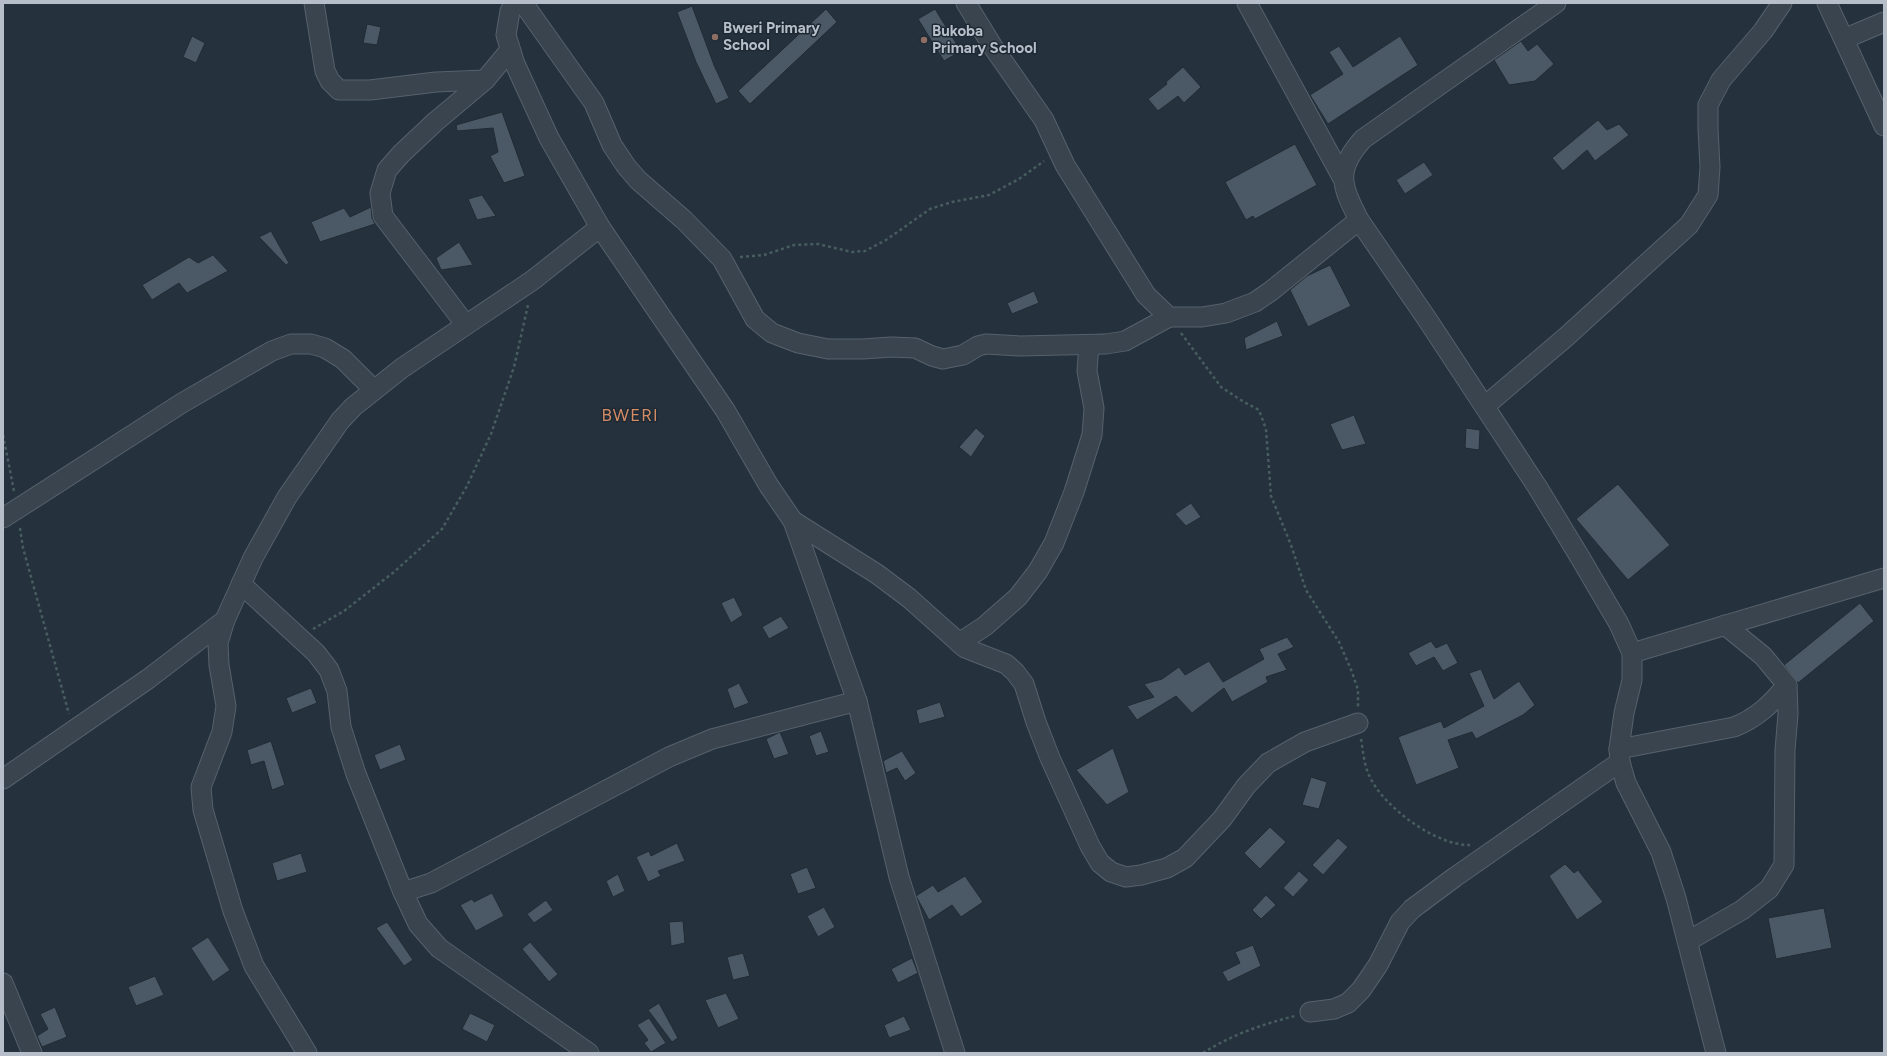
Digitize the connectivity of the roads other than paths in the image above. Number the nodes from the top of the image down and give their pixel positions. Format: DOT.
graph roads {
  1 [pos="314,3"];
  2 [pos="516,3"];
  3 [pos="524,3"];
  4 [pos="966,3"];
  5 [pos="1247,3"];
  6 [pos="1556,3"];
  7 [pos="1782,3"];
  8 [pos="1827,3"];
  9 [pos="1884,22"];
  10 [pos="1844,39"];
  11 [pos="510,50"];
  12 [pos="485,80"];
  13 [pos="1884,126"];
  14 [pos="1342,177"];
  15 [pos="1359,220"];
  16 [pos="600,227"];
  17 [pos="1169,317"];
  18 [pos="466,324"];
  19 [pos="1089,344"];
  20 [pos="374,390"];
  21 [pos="1485,406"];
  22 [pos="10,514"];
  23 [pos="793,521"];
  24 [pos="1884,578"];
  25 [pos="241,584"];
  26 [pos="225,620"];
  27 [pos="1725,625"];
  28 [pos="959,642"];
  29 [pos="1632,653"];
  30 [pos="1787,685"];
  31 [pos="857,701"];
  32 [pos="1358,723"];
  33 [pos="1620,756"];
  34 [pos="3,779"];
  35 [pos="404,892"];
  36 [pos="1688,941"];
  37 [pos="3,983"];
  38 [pos="1310,1012"];
  39 [pos="32,1053"];
  40 [pos="307,1053"];
  41 [pos="589,1053"];
  42 [pos="955,1053"];
  43 [pos="1716,1053"];
  1 -- 12 [label="street"];
  2 -- 11 [label="street"];
  3 -- 19 [label="street"];
  4 -- 17 [label="street"];
  5 -- 14 [label="street"];
  6 -- 14 [label="street"];
  7 -- 21 [label="street"];
  8 -- 10 [label="street"];
  9 -- 10 [label="street"];
  10 -- 13 [label="street"];
  11 -- 12 [label="street"];
  11 -- 16 [label="street"];
  12 -- 18 [label="street"];
  14 -- 15 [label="street"];
  15 -- 17 [label="street"];
  15 -- 21 [label="street"];
  16 -- 18 [label="street"];
  16 -- 23 [label="street"];
  17 -- 19 [label="street"];
  18 -- 20 [label="street"];
  19 -- 28 [label="street"];
  20 -- 22 [label="street"];
  20 -- 25 [label="street"];
  21 -- 29 [label="street"];
  23 -- 28 [label="street"];
  23 -- 31 [label="street"];
  24 -- 27 [label="street"];
  25 -- 26 [label="street"];
  25 -- 35 [label="street"];
  26 -- 34 [label="street"];
  26 -- 40 [label="street"];
  27 -- 29 [label="street"];
  27 -- 30 [label="street"];
  28 -- 32 [label="street"];
  29 -- 33 [label="street"];
  30 -- 33 [label="street"];
  30 -- 36 [label="street"];
  31 -- 35 [label="street"];
  31 -- 42 [label="street"];
  33 -- 36 [label="street"];
  33 -- 38 [label="street"];
  35 -- 41 [label="street"];
  36 -- 43 [label="street"];
  37 -- 39 [label="street"];
}
